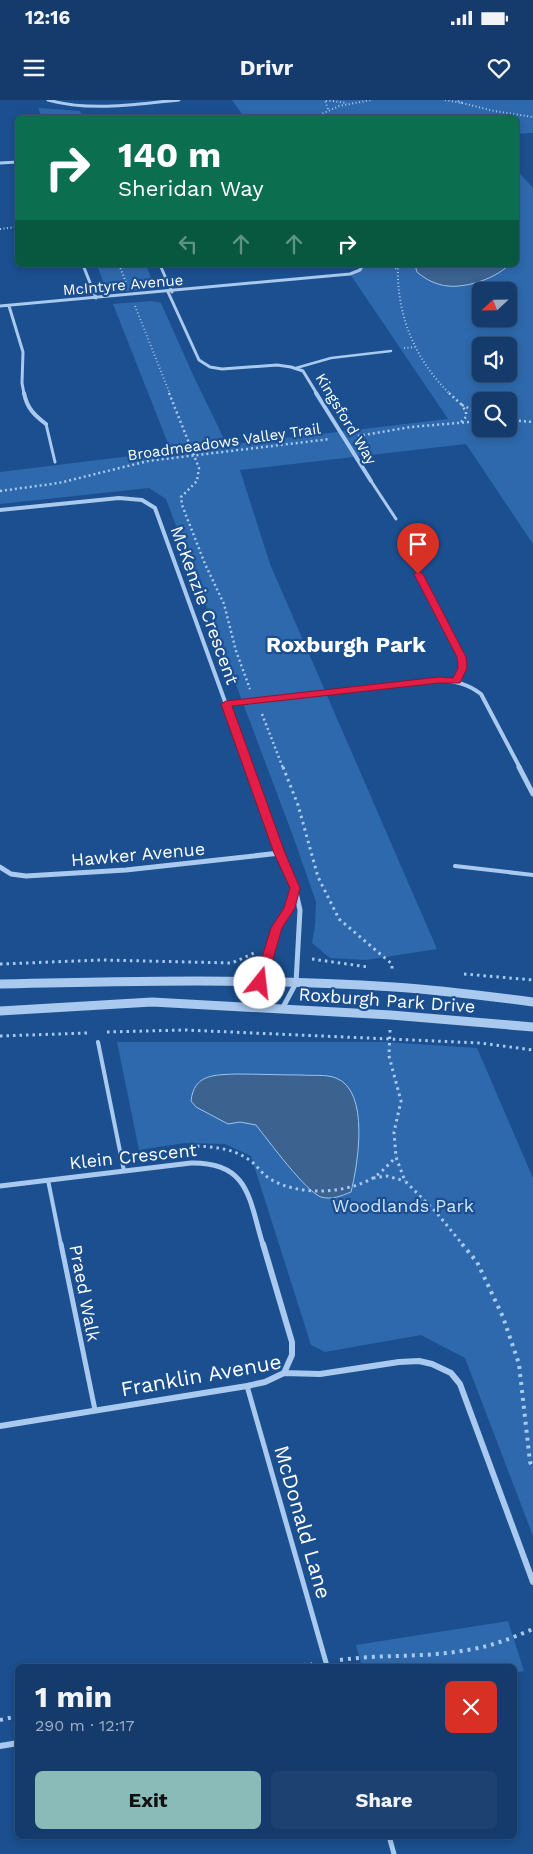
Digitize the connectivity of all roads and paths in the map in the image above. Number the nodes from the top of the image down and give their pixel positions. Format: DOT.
graph roads {
  1 [pos="48,100"];
  2 [pos="179,100"];
  3 [pos="324,100"];
  4 [pos="371,100"];
  5 [pos="445,100"];
  6 [pos="456,100"];
  7 [pos="350,103"];
  8 [pos="462,103"];
  9 [pos="328,109"];
  10 [pos="318,115"];
  11 [pos="533,117"];
  12 [pos="15,162"];
  13 [pos="0,163"];
  14 [pos="15,227"];
  15 [pos="0,229"];
  16 [pos="84,267"];
  17 [pos="120,267"];
  18 [pos="161,267"];
  19 [pos="361,267"];
  20 [pos="393,267"];
  21 [pos="397,269"];
  22 [pos="170,292"];
  23 [pos="131,295"];
  24 [pos="96,298"];
  25 [pos="0,306"];
  26 [pos="9,306"];
  27 [pos="391,351"];
  28 [pos="296,368"];
  29 [pos="462,405"];
  30 [pos="472,410"];
  31 [pos="472,421"];
  32 [pos="517,421"];
  33 [pos="461,422"];
  34 [pos="533,422"];
  35 [pos="46,424"];
  36 [pos="344,438"];
  37 [pos="194,455"];
  38 [pos="55,462"];
  39 [pos="371,481"];
  40 [pos="0,491"];
  41 [pos="0,510"];
  42 [pos="396,519"];
  43 [pos="404,547"];
  44 [pos="418,574"];
  45 [pos="456,681"];
  46 [pos="254,701"];
  47 [pos="226,704"];
  48 [pos="533,794"];
  49 [pos="280,853"];
  50 [pos="455,866"];
  51 [pos="0,868"];
  52 [pos="533,875"];
  53 [pos="295,888"];
  54 [pos="260,954"];
  55 [pos="308,958"];
  56 [pos="0,964"];
  57 [pos="374,967"];
  58 [pos="383,968"];
  59 [pos="392,970"];
  60 [pos="260,983"];
  61 [pos="296,983"];
  62 [pos="0,984"];
  63 [pos="392,987"];
  64 [pos="533,1002"];
  65 [pos="254,1009"];
  66 [pos="282,1009"];
  67 [pos="0,1011"];
  68 [pos="391,1015"];
  69 [pos="533,1027"];
  70 [pos="91,1033"];
  71 [pos="100,1033"];
  72 [pos="0,1036"];
  73 [pos="390,1040"];
  74 [pos="98,1042"];
  75 [pos="533,1050"];
  76 [pos="396,1157"];
  77 [pos="124,1171"];
  78 [pos="372,1178"];
  79 [pos="48,1180"];
  80 [pos="404,1181"];
  81 [pos="0,1186"];
  82 [pos="299,1188"];
  83 [pos="284,1373"];
  84 [pos="247,1386"];
  85 [pos="95,1410"];
  86 [pos="0,1426"];
  87 [pos="533,1468"];
  88 [pos="533,1582"];
  89 [pos="533,1630"];
  90 [pos="326,1664"];
  91 [pos="15,1717"];
  92 [pos="0,1720"];
  93 [pos="15,1744"];
  94 [pos="0,1746"];
  95 [pos="390,1839"];
  96 [pos="394,1854"];
  1 -- 2 [label="street"];
  3 -- 7 [label="path"];
  3 -- 9 [label="path"];
  4 -- 7 [label="path"];
  5 -- 8 [label="path"];
  6 -- 8 [label="path"];
  7 -- 9 [label="path"];
  8 -- 11 [label="path"];
  9 -- 10 [label="path"];
  12 -- 13 [label="street"];
  14 -- 15 [label="path"];
  16 -- 24 [label="street"];
  17 -- 23 [label="path"];
  18 -- 22 [label="street"];
  19 -- 22 [label="street, McIntyre Avenue"];
  20 -- 21 [label="path"];
  21 -- 29 [label="path"];
  22 -- 23 [label="street, McIntyre Avenue"];
  22 -- 28 [label="street, Kingsford Way"];
  23 -- 24 [label="street, McIntyre Avenue"];
  23 -- 37 [label="path"];
  24 -- 26 [label="street, McIntyre Avenue"];
  25 -- 26 [label="street, McIntyre Avenue"];
  26 -- 35 [label="street"];
  27 -- 28 [label="lane"];
  28 -- 36 [label="street, Kingsford Way"];
  29 -- 30 [label="path"];
  29 -- 33 [label="path"];
  31 -- 33 [label="path, Broadmeadows Valley Trail"];
  32 -- 34 [label="path"];
  33 -- 36 [label="path, Broadmeadows Valley Trail"];
  35 -- 38 [label="lane"];
  36 -- 37 [label="path, Broadmeadows Valley Trail"];
  36 -- 39 [label="street, Kingsford Way"];
  37 -- 40 [label="path, Broadmeadows Valley Trail"];
  37 -- 46 [label="path"];
  39 -- 42 [label="lane"];
  41 -- 47 [label="street, McKenzie Crescent"];
  43 -- 44 [label="lane"];
  44 -- 45 [label="street"];
  45 -- 46 [label="street"];
  45 -- 48 [label="street"];
  46 -- 47 [label="street"];
  46 -- 59 [label="path"];
  47 -- 49 [label="street, McKenzie Crescent"];
  49 -- 51 [label="street, Hawker Avenue"];
  49 -- 53 [label="street, McKenzie Crescent"];
  50 -- 52 [label="lane"];
  53 -- 60 [label="street"];
  53 -- 61 [label="street, McKenzie Crescent"];
  54 -- 56 [label="path"];
  55 -- 57 [label="path"];
  58 -- 59 [label="path"];
  59 -- 63 [label="path"];
  60 -- 61 [label="street, Roxburgh Park Drive"];
  60 -- 62 [label="street, Roxburgh Park Drive"];
  60 -- 65 [label="street"];
  61 -- 63 [label="street, Roxburgh Park Drive"];
  61 -- 66 [label="street"];
  63 -- 64 [label="street, Roxburgh Park Drive"];
  65 -- 66 [label="street, Roxburgh Park Drive"];
  65 -- 67 [label="street, Roxburgh Park Drive"];
  66 -- 68 [label="street, Roxburgh Park Drive"];
  68 -- 69 [label="street, Roxburgh Park Drive"];
  68 -- 73 [label="path"];
  70 -- 72 [label="path"];
  71 -- 73 [label="path"];
  73 -- 75 [label="path"];
  73 -- 76 [label="path"];
  74 -- 77 [label="lane"];
  76 -- 78 [label="path"];
  76 -- 80 [label="path"];
  77 -- 79 [label="street, Klein Crescent"];
  77 -- 83 [label="street, Klein Crescent"];
  78 -- 80 [label="path"];
  78 -- 82 [label="path"];
  79 -- 81 [label="street, Klein Crescent"];
  79 -- 85 [label="lane, Praed Walk"];
  80 -- 87 [label="path"];
  83 -- 84 [label="street, Franklin Avenue"];
  83 -- 88 [label="street, Franklin Avenue"];
  84 -- 85 [label="street, Franklin Avenue"];
  84 -- 90 [label="lane, McDonald Lane"];
  85 -- 86 [label="street, Franklin Avenue"];
  89 -- 90 [label="path"];
  91 -- 92 [label="path"];
  93 -- 94 [label="street"];
  95 -- 96 [label="lane"];
}
